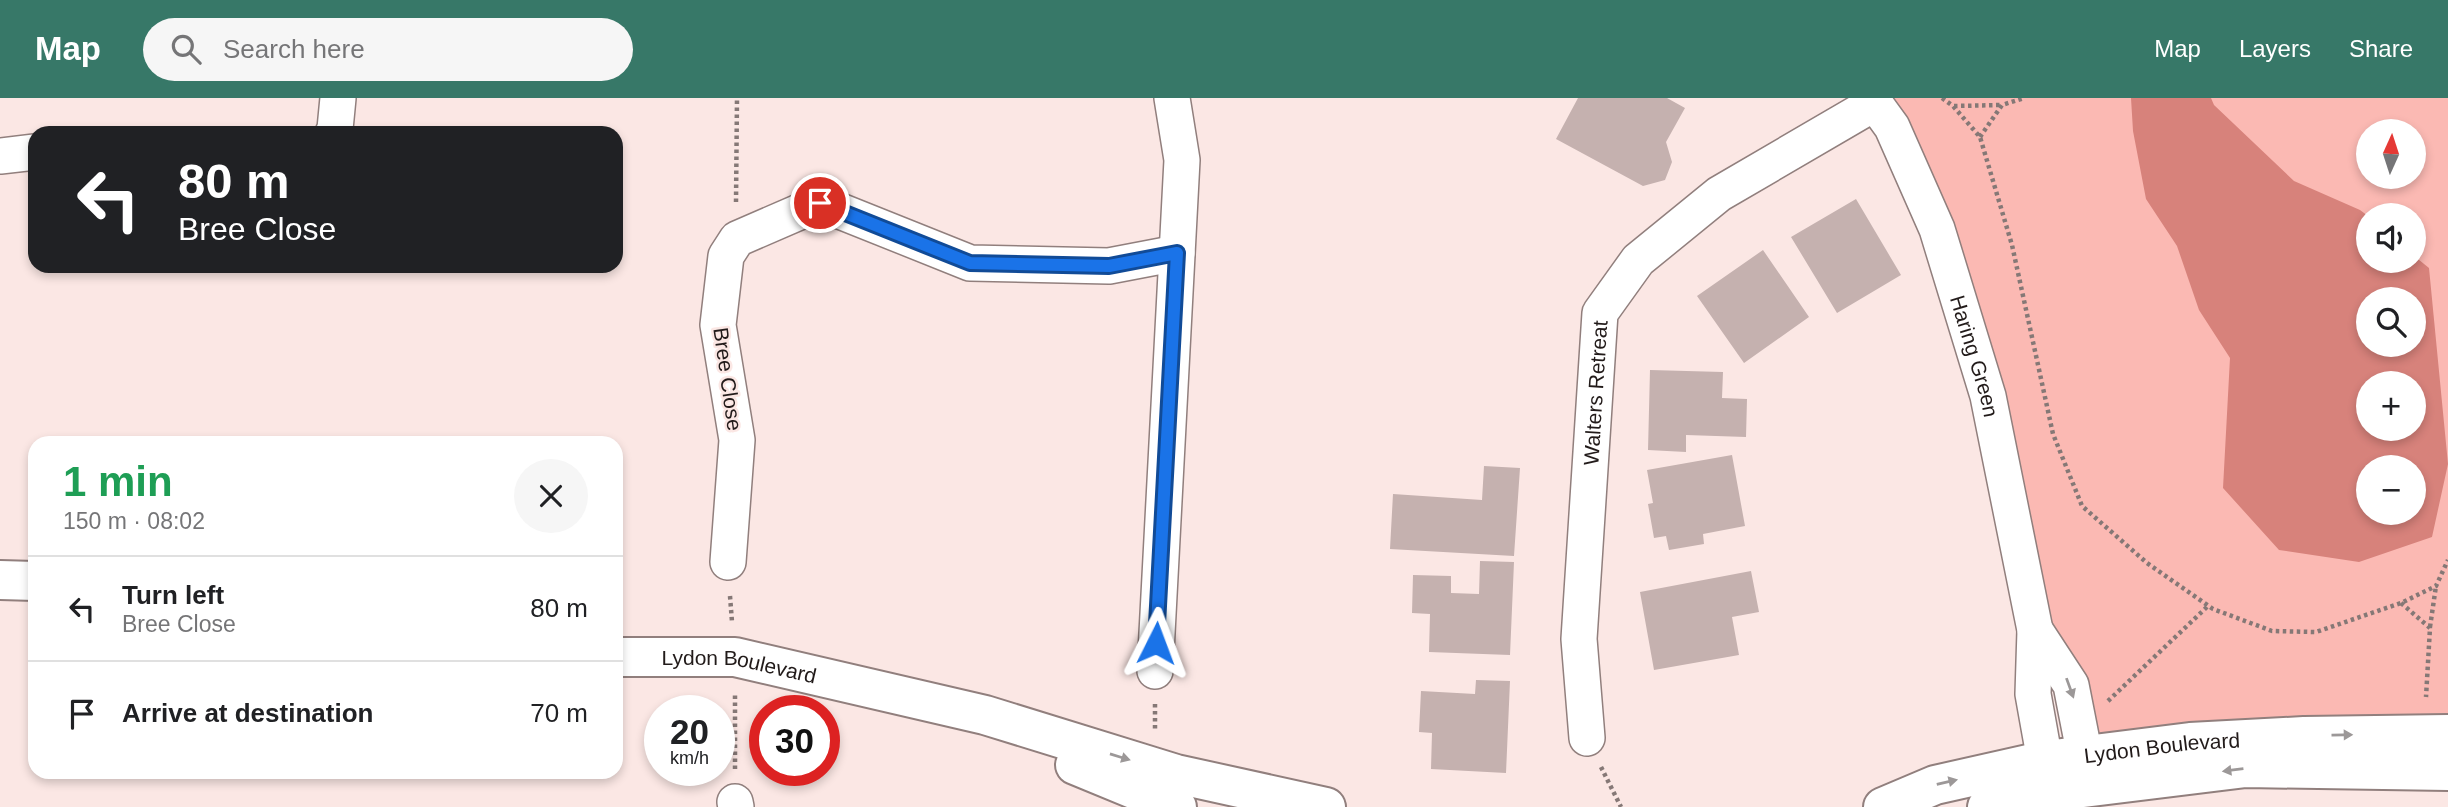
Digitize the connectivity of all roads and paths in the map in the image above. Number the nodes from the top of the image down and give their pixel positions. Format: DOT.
graph roads {
  1 [pos="338,98"];
  2 [pos="737,98"];
  3 [pos="1172,98"];
  4 [pos="1942,98"];
  5 [pos="2024,98"];
  6 [pos="1873,101"];
  7 [pos="2002,105"];
  8 [pos="1953,106"];
  9 [pos="335,126"];
  10 [pos="1980,137"];
  11 [pos="28,153"];
  12 [pos="0,156"];
  13 [pos="737,239"];
  14 [pos="1177,253"];
  15 [pos="2448,560"];
  16 [pos="727,562"];
  17 [pos="0,580"];
  18 [pos="28,581"];
  19 [pos="2435,586"];
  20 [pos="2401,603"];
  21 [pos="2208,606"];
  22 [pos="2430,628"];
  23 [pos="2035,630"];
  24 [pos="623,657"];
  25 [pos="1155,671"];
  26 [pos="2436,733"];
  27 [pos="1587,738"];
  28 [pos="2288,753"];
  29 [pos="2085,754"];
  30 [pos="2448,771"];
  31 [pos="2048,776"];
  32 [pos="1217,795"];
  33 [pos="1169,798"];
  34 [pos="1326,807"];
  35 [pos="1621,807"];
  36 [pos="1883,807"];
  37 [pos="1987,807"];
  1 -- 9 [label="street"];
  2 -- 13 [label="path"];
  3 -- 14 [label="street"];
  4 -- 8 [label="path"];
  5 -- 7 [label="path"];
  6 -- 23 [label="street, Haring Green"];
  6 -- 27 [label="street, Walters Retreat"];
  7 -- 8 [label="path"];
  7 -- 10 [label="path"];
  8 -- 10 [label="path"];
  10 -- 21 [label="path"];
  11 -- 12 [label="street"];
  13 -- 14 [label="street"];
  13 -- 16 [label="street, Bree Close"];
  14 -- 25 [label="street"];
  15 -- 19 [label="path"];
  17 -- 18 [label="street"];
  19 -- 20 [label="path"];
  19 -- 22 [label="path"];
  20 -- 21 [label="path"];
  20 -- 22 [label="path"];
  21 -- 29 [label="path"];
  22 -- 26 [label="path"];
  23 -- 29 [label="street, Haring Green, one-way"];
  23 -- 31 [label="street, Haring Green"];
  24 -- 33 [label="street, Lydon Boulevard"];
  28 -- 26 [label="street, Lydon Boulevard, one-way"];
  27 -- 35 [label="path"];
  28 -- 29 [label="street, Lydon Boulevard"];
  28 -- 30 [label="street, Lydon Boulevard"];
  29 -- 31 [label="street, Lydon Boulevard"];
  36 -- 31 [label="street, Lydon Boulevard, one-way"];
  31 -- 37 [label="street, Lydon Boulevard"];
  32 -- 33 [label="street, Lydon Boulevard"];
  32 -- 34 [label="street, Lydon Boulevard"];
}
